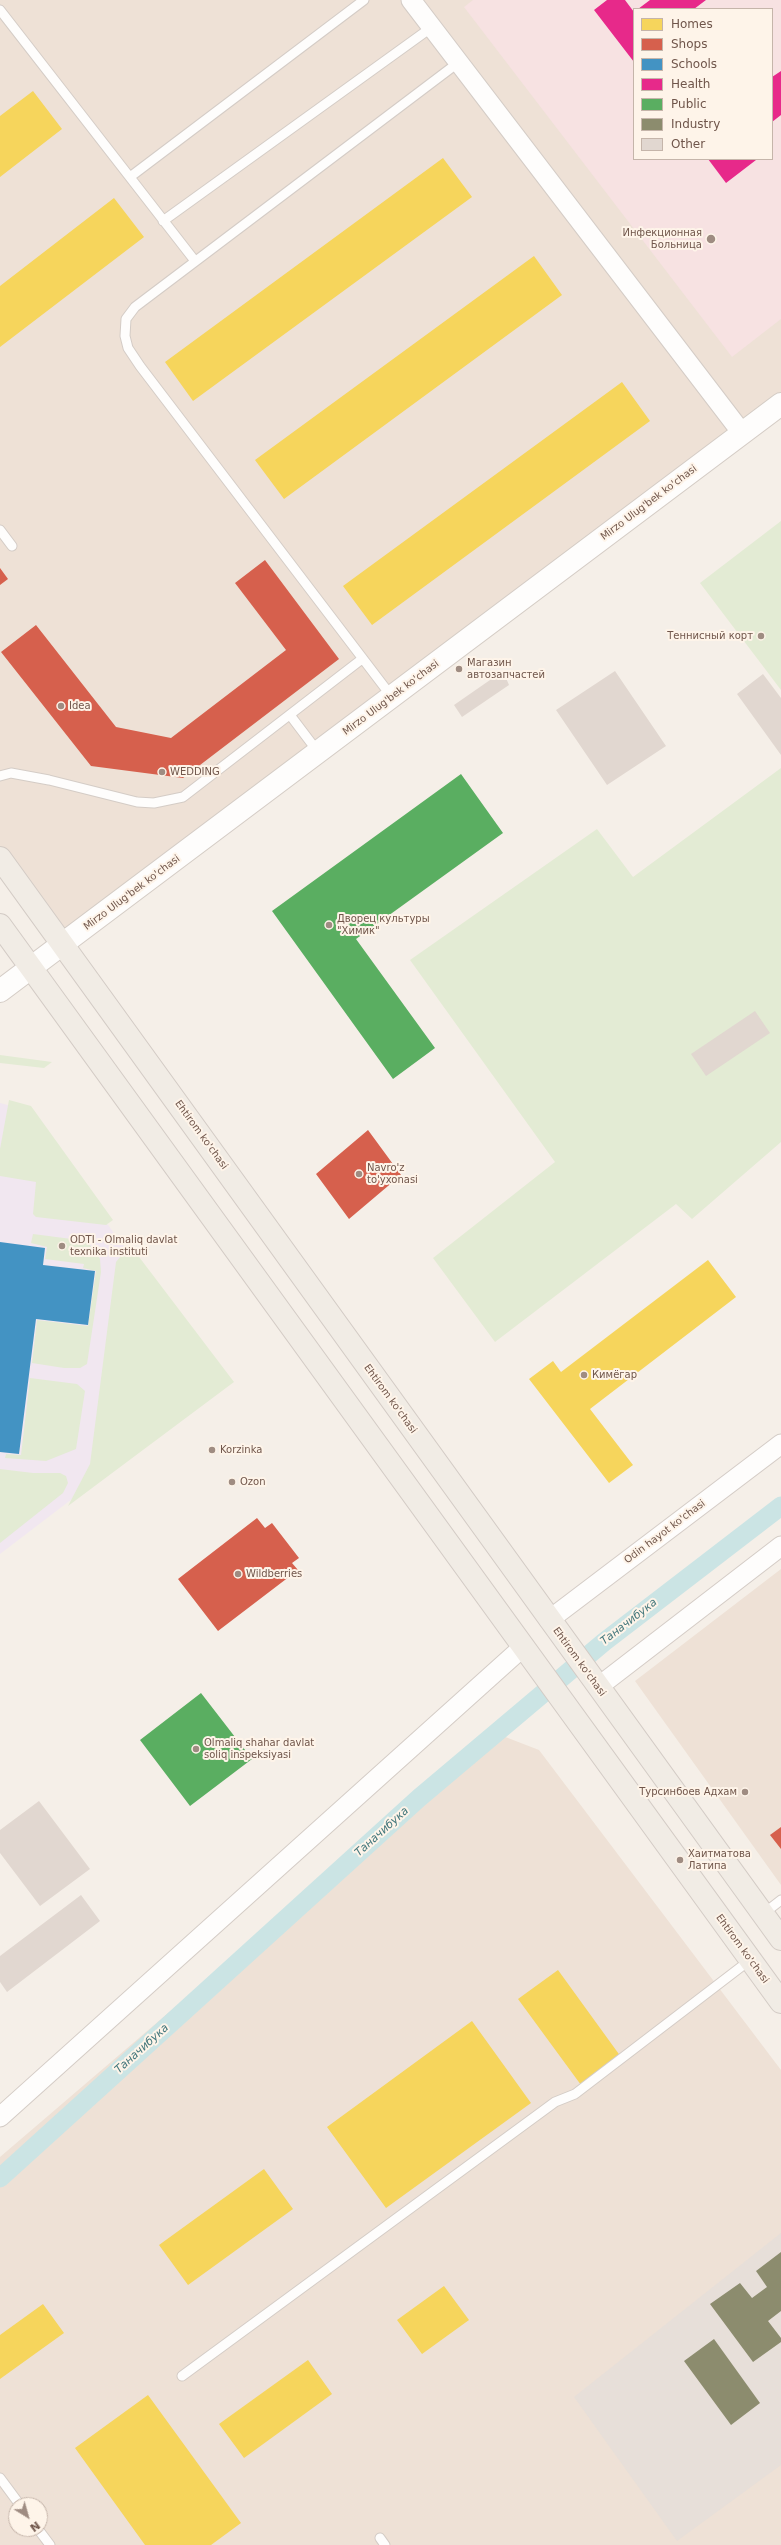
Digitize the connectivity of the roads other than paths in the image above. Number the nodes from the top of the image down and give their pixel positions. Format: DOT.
graph roads {
  1 [pos="364,0"];
  2 [pos="411,0"];
  3 [pos="0,10"];
  4 [pos="432,27"];
  5 [pos="459,62"];
  6 [pos="130,177"];
  7 [pos="164,221"];
  8 [pos="195,261"];
  9 [pos="781,404"];
  10 [pos="742,432"];
  11 [pos="0,530"];
  12 [pos="12,546"];
  13 [pos="362,659"];
  14 [pos="392,697"];
  15 [pos="290,715"];
  16 [pos="318,752"];
  17 [pos="0,776"];
  18 [pos="0,858"];
  19 [pos="0,925"];
  20 [pos="64,944"];
  21 [pos="32,968"];
  22 [pos="0,991"];
  23 [pos="781,1444"];
  24 [pos="781,1546"];
  25 [pos="549,1620"];
  26 [pos="526,1652"];
  27 [pos="598,1687"];
  28 [pos="781,1900"];
  29 [pos="763,1914"];
  30 [pos="781,1939"];
  31 [pos="750,1960"];
  32 [pos="781,2002"];
  33 [pos="0,2117"];
  34 [pos="182,2376"];
  35 [pos="0,2478"];
  36 [pos="14,2497"];
  1 -- 6 [label="lane"];
  2 -- 4 [label="street"];
  3 -- 6 [label="lane"];
  4 -- 5 [label="street"];
  4 -- 7 [label="lane"];
  5 -- 8 [label="lane"];
  5 -- 10 [label="street"];
  6 -- 7 [label="lane"];
  7 -- 8 [label="lane"];
  8 -- 13 [label="lane"];
  9 -- 10 [label="main road, Mirzo Ulug'bek ko'chasi"];
  10 -- 14 [label="main road, Mirzo Ulug'bek ko'chasi"];
  11 -- 12 [label="lane"];
  13 -- 14 [label="lane"];
  13 -- 15 [label="lane"];
  14 -- 16 [label="main road, Mirzo Ulug'bek ko'chasi"];
  15 -- 16 [label="lane"];
  15 -- 17 [label="lane"];
  16 -- 20 [label="main road, Mirzo Ulug'bek ko'chasi"];
  18 -- 20 [label="main road, Ehtirom ko'chasi"];
  19 -- 21 [label="main road, Ehtirom ko'chasi"];
  20 -- 21 [label="main road, Mirzo Ulug'bek ko'chasi"];
  20 -- 25 [label="main road, Ehtirom ko'chasi"];
  21 -- 22 [label="main road, Mirzo Ulug'bek ko'chasi"];
  21 -- 26 [label="main road, Ehtirom ko'chasi"];
  23 -- 25 [label="street, Odin hayot ko'chasi"];
  24 -- 27 [label="street"];
  25 -- 27 [label="main road, Ehtirom ko'chasi"];
  26 -- 31 [label="main road, Ehtirom ko'chasi"];
  26 -- 33 [label="street"];
  27 -- 29 [label="main road, Ehtirom ko'chasi"];
  28 -- 29 [label="lane"];
  29 -- 30 [label="main road, Ehtirom ko'chasi"];
  31 -- 32 [label="main road, Ehtirom ko'chasi"];
  31 -- 34 [label="lane"];
  35 -- 36 [label="lane"];
}
